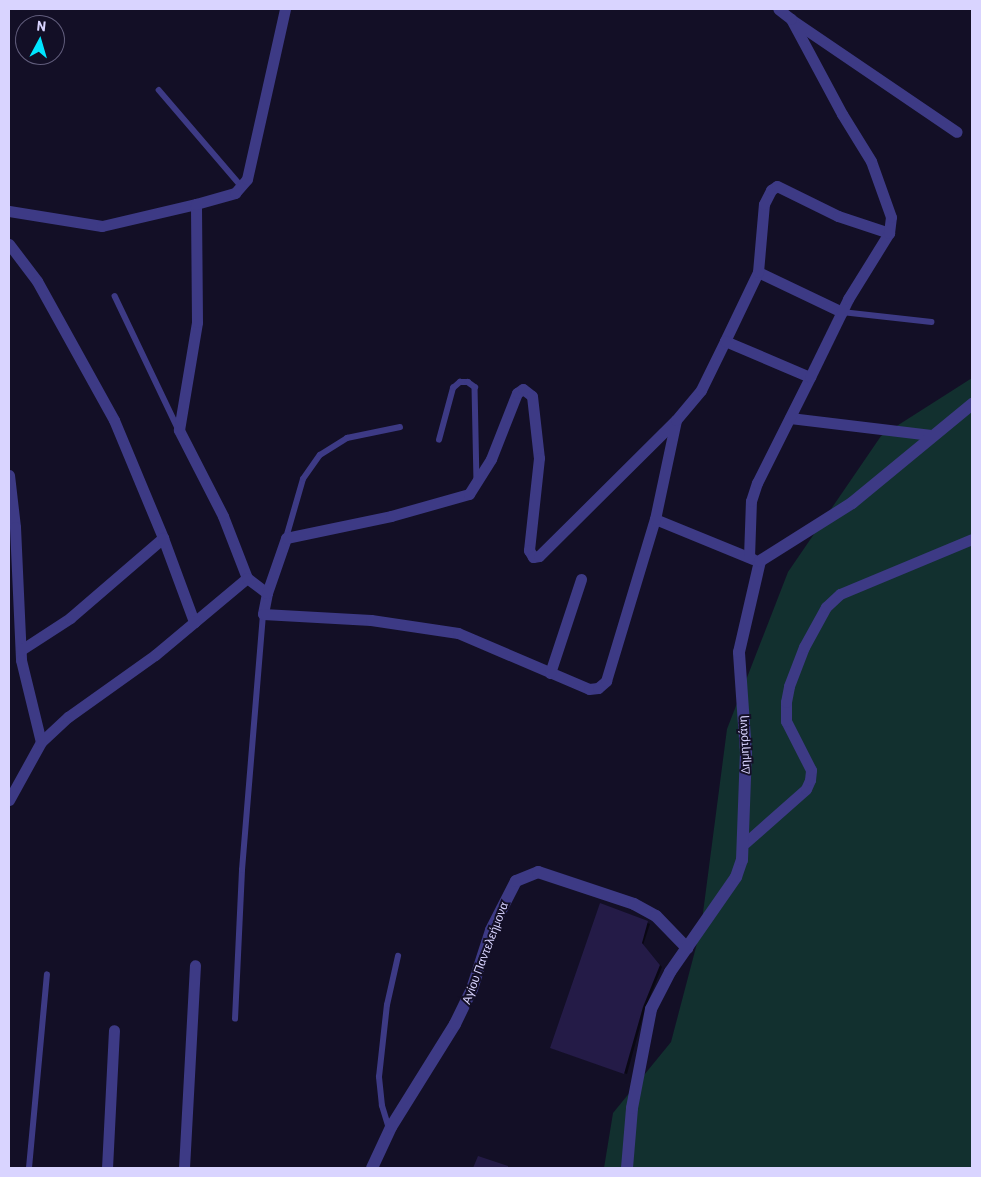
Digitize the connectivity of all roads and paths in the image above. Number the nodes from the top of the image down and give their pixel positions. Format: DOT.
graph roads {
  1 [pos="285,9"];
  2 [pos="778,9"];
  3 [pos="790,19"];
  4 [pos="159,90"];
  5 [pos="957,132"];
  6 [pos="242,187"];
  7 [pos="196,204"];
  8 [pos="9,211"];
  9 [pos="889,233"];
  10 [pos="9,244"];
  11 [pos="758,272"];
  12 [pos="115,296"];
  13 [pos="842,312"];
  14 [pos="931,322"];
  15 [pos="725,341"];
  16 [pos="810,377"];
  17 [pos="972,404"];
  18 [pos="790,418"];
  19 [pos="676,420"];
  20 [pos="400,426"];
  21 [pos="178,430"];
  22 [pos="932,435"];
  23 [pos="439,440"];
  24 [pos="9,475"];
  25 [pos="476,486"];
  26 [pos="655,519"];
  27 [pos="163,538"];
  28 [pos="286,538"];
  29 [pos="972,539"];
  30 [pos="754,559"];
  31 [pos="248,578"];
  32 [pos="581,580"];
  33 [pos="267,593"];
  34 [pos="263,614"];
  35 [pos="194,622"];
  36 [pos="20,650"];
  37 [pos="550,673"];
  38 [pos="41,742"];
  39 [pos="9,800"];
  40 [pos="745,843"];
  41 [pos="687,948"];
  42 [pos="398,956"];
  43 [pos="195,965"];
  44 [pos="47,975"];
  45 [pos="236,1019"];
  46 [pos="114,1030"];
  47 [pos="389,1131"];
  48 [pos="29,1168"];
  49 [pos="107,1168"];
  50 [pos="184,1168"];
  51 [pos="372,1168"];
  52 [pos="627,1168"];
  1 -- 6 [label="street"];
  2 -- 3 [label="street"];
  3 -- 5 [label="street"];
  3 -- 9 [label="street"];
  4 -- 6 [label="lane"];
  6 -- 7 [label="street"];
  7 -- 8 [label="street"];
  7 -- 21 [label="street"];
  9 -- 11 [label="street"];
  9 -- 13 [label="street"];
  10 -- 27 [label="street"];
  11 -- 13 [label="street"];
  11 -- 15 [label="street"];
  12 -- 21 [label="lane"];
  13 -- 14 [label="lane"];
  13 -- 16 [label="street"];
  15 -- 16 [label="street"];
  15 -- 19 [label="street"];
  16 -- 18 [label="street"];
  17 -- 22 [label="street"];
  18 -- 22 [label="street"];
  18 -- 30 [label="street"];
  19 -- 25 [label="street"];
  19 -- 26 [label="street"];
  20 -- 28 [label="lane"];
  21 -- 31 [label="street"];
  22 -- 30 [label="street"];
  23 -- 25 [label="lane"];
  24 -- 36 [label="street"];
  25 -- 28 [label="street"];
  26 -- 30 [label="street"];
  26 -- 37 [label="street"];
  27 -- 35 [label="street"];
  27 -- 36 [label="street"];
  28 -- 33 [label="street"];
  29 -- 40 [label="street"];
  30 -- 40 [label="street, Δημητράνη"];
  31 -- 33 [label="street"];
  31 -- 35 [label="street"];
  32 -- 37 [label="street"];
  33 -- 34 [label="street"];
  34 -- 37 [label="street"];
  34 -- 45 [label="lane"];
  35 -- 38 [label="street"];
  36 -- 38 [label="street"];
  38 -- 39 [label="street"];
  40 -- 41 [label="street, Δημητράνη"];
  41 -- 47 [label="street, Αγίου Παντελεήμονα"];
  41 -- 52 [label="street, Δημητράνη"];
  42 -- 47 [label="lane"];
  43 -- 50 [label="street"];
  44 -- 48 [label="lane"];
  46 -- 49 [label="street"];
  47 -- 51 [label="street, Αγίου Παντελεήμονα"];
}
